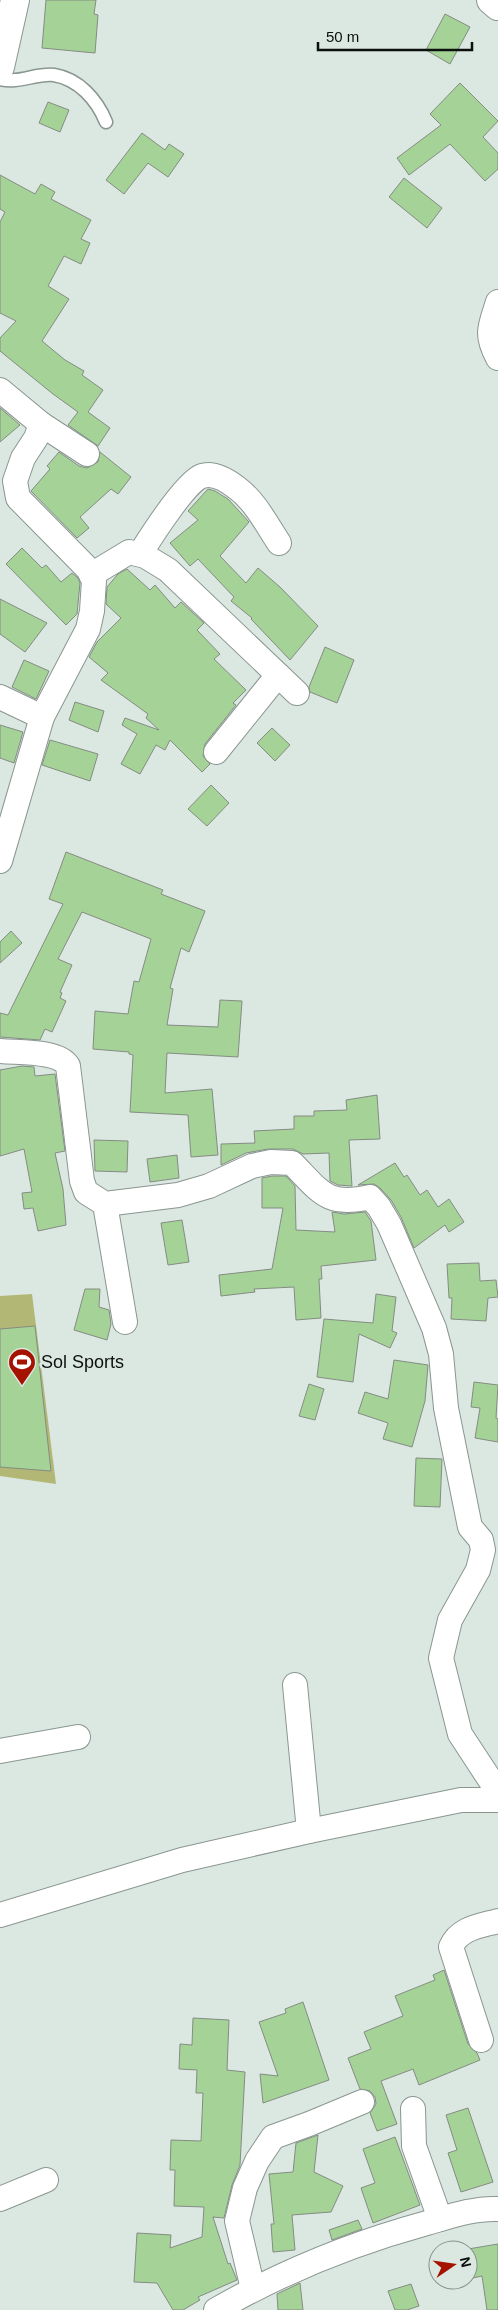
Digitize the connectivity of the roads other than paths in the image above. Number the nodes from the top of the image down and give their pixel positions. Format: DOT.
graph roads {
  1 [pos="15,0"];
  2 [pos="491,0"];
  3 [pos="498,6"];
  4 [pos="0,67"];
  5 [pos="0,79"];
  6 [pos="106,122"];
  7 [pos="498,302"];
  8 [pos="498,358"];
  9 [pos="0,390"];
  10 [pos="40,424"];
  11 [pos="87,454"];
  12 [pos="279,543"];
  13 [pos="140,554"];
  14 [pos="91,575"];
  15 [pos="278,675"];
  16 [pos="297,693"];
  17 [pos="0,697"];
  18 [pos="42,717"];
  19 [pos="216,752"];
  20 [pos="0,860"];
  21 [pos="0,1051"];
  22 [pos="105,1204"];
  23 [pos="124,1322"];
  24 [pos="295,1685"];
  25 [pos="78,1738"];
  26 [pos="0,1751"];
  27 [pos="498,1792"];
  28 [pos="498,1800"];
  29 [pos="309,1831"];
  30 [pos="0,1915"];
  31 [pos="498,1921"];
  32 [pos="481,2040"];
  33 [pos="362,2102"];
  34 [pos="413,2109"];
  35 [pos="46,2180"];
  36 [pos="0,2200"];
  37 [pos="498,2209"];
  38 [pos="440,2219"];
  39 [pos="253,2289"];
  40 [pos="216,2310"];
  1 -- 4 [label="street"];
  2 -- 3 [label="street"];
  5 -- 6 [label="lane"];
  7 -- 8 [label="street"];
  9 -- 10 [label="street"];
  10 -- 11 [label="street"];
  10 -- 14 [label="street"];
  12 -- 13 [label="street"];
  13 -- 14 [label="street"];
  13 -- 15 [label="street"];
  14 -- 18 [label="street"];
  15 -- 16 [label="street"];
  15 -- 19 [label="street"];
  17 -- 18 [label="street"];
  18 -- 20 [label="street"];
  21 -- 22 [label="street"];
  22 -- 23 [label="street"];
  22 -- 27 [label="street"];
  24 -- 29 [label="street"];
  25 -- 26 [label="street"];
  28 -- 29 [label="street"];
  29 -- 30 [label="street"];
  31 -- 32 [label="street"];
  33 -- 39 [label="street"];
  34 -- 38 [label="street"];
  35 -- 36 [label="street"];
  37 -- 38 [label="street"];
  38 -- 39 [label="street"];
  39 -- 40 [label="street"];
}
